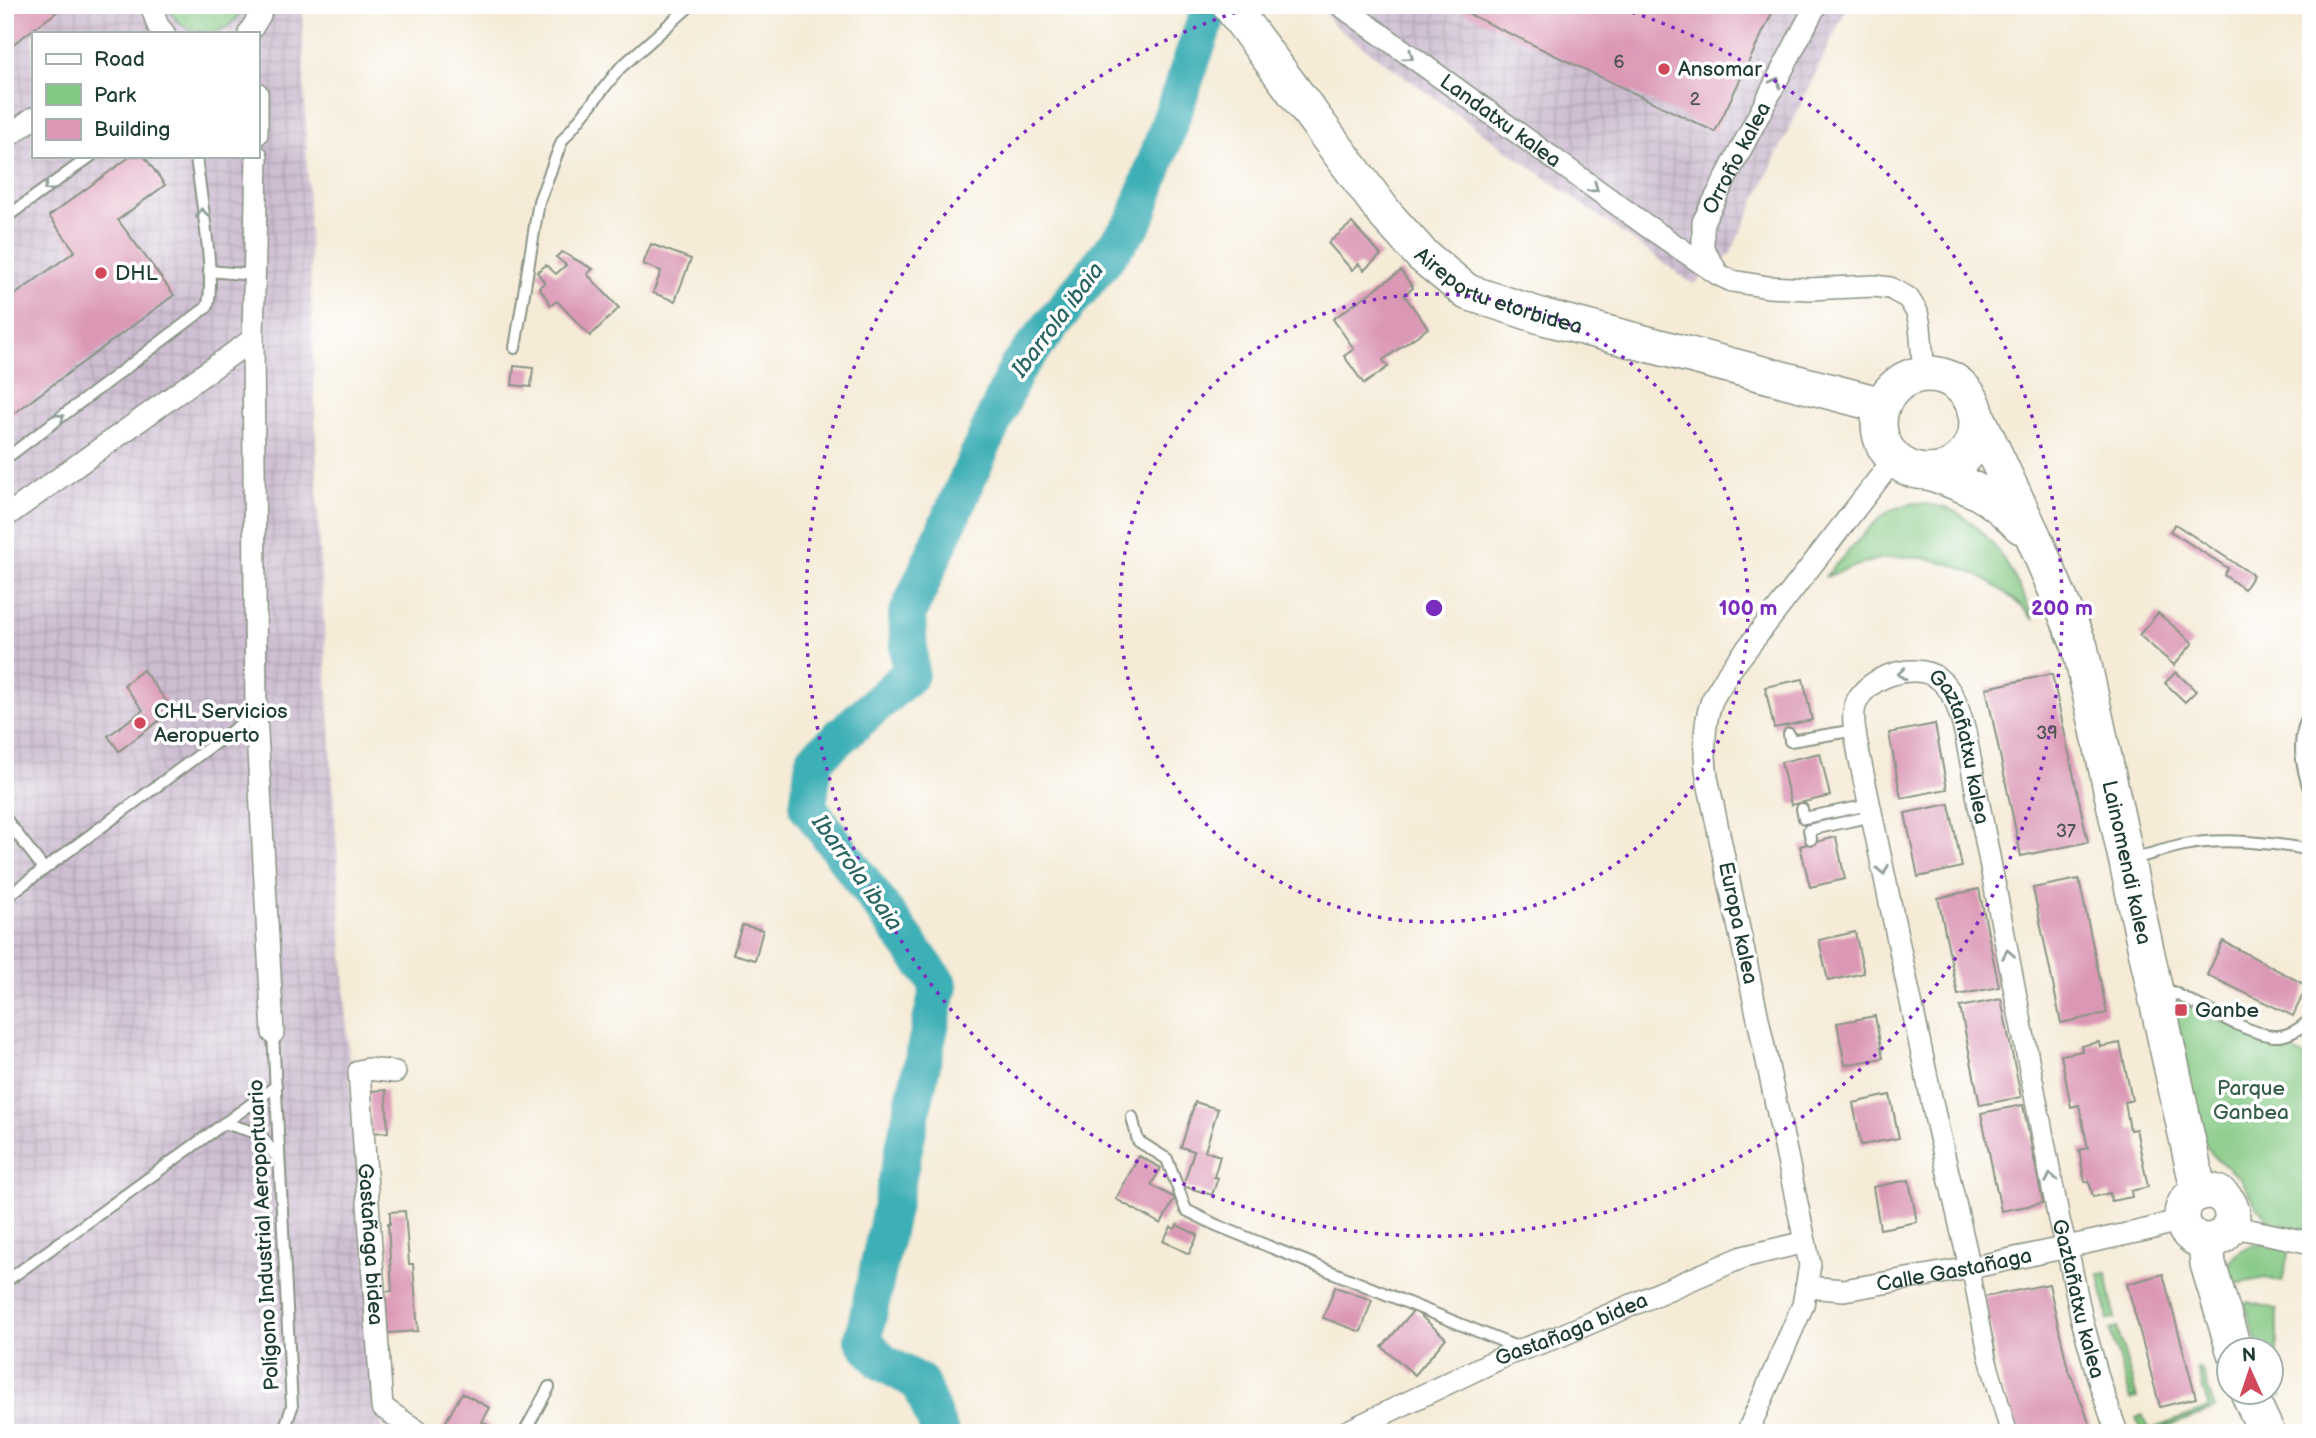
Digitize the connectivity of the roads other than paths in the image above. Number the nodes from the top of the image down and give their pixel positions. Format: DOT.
graph roads {
  1 [pos="151,5"];
  2 [pos="262,5"];
  3 [pos="691,5"];
  4 [pos="1230,5"];
  5 [pos="1816,5"];
  6 [pos="1347,10"];
  7 [pos="157,31"];
  8 [pos="250,32"];
  9 [pos="32,119"];
  10 [pos="5,139"];
  11 [pos="88,158"];
  12 [pos="196,158"];
  13 [pos="257,158"];
  14 [pos="5,218"];
  15 [pos="209,271"];
  16 [pos="254,275"];
  17 [pos="1719,275"];
  18 [pos="253,339"];
  19 [pos="515,348"];
  20 [pos="1924,374"];
  21 [pos="1882,405"];
  22 [pos="1975,412"];
  23 [pos="5,459"];
  24 [pos="1894,459"];
  25 [pos="1929,472"];
  26 [pos="5,517"];
  27 [pos="2034,538"];
  28 [pos="2311,712"];
  29 [pos="257,713"];
  30 [pos="1856,730"];
  31 [pos="1789,734"];
  32 [pos="2311,795"];
  33 [pos="1802,809"];
  34 [pos="1870,810"];
  35 [pos="5,818"];
  36 [pos="1811,839"];
  37 [pos="2311,850"];
  38 [pos="2128,861"];
  39 [pos="44,869"];
  40 [pos="5,898"];
  41 [pos="2153,983"];
  42 [pos="2306,1023"];
  43 [pos="273,1033"];
  44 [pos="395,1072"];
  45 [pos="275,1086"];
  46 [pos="1132,1117"];
  47 [pos="224,1123"];
  48 [pos="279,1161"];
  49 [pos="2204,1220"];
  50 [pos="1805,1242"];
  51 [pos="2311,1242"];
  52 [pos="2065,1248"];
  53 [pos="1970,1268"];
  54 [pos="5,1282"];
  55 [pos="1806,1287"];
  56 [pos="2230,1336"];
  57 [pos="1522,1350"];
  58 [pos="549,1387"];
  59 [pos="2254,1406"];
  60 [pos="283,1433"];
  61 [pos="420,1433"];
  62 [pos="524,1433"];
  63 [pos="1344,1433"];
  64 [pos="1746,1433"];
  65 [pos="2009,1433"];
  66 [pos="2117,1433"];
  67 [pos="2266,1433"];
  1 -- 7 [label="street"];
  2 -- 8 [label="street"];
  3 -- 19 [label="lane"];
  4 -- 21 [label="main road, Aireportu etorbidea"];
  17 -- 5 [label="street, Orroño kalea, one-way"];
  6 -- 17 [label="street, Landatxu kalea, one-way"];
  9 -- 10 [label="street"];
  11 -- 14 [label="lane, one-way"];
  15 -- 12 [label="lane, one-way"];
  13 -- 16 [label="street"];
  15 -- 16 [label="lane"];
  23 -- 15 [label="lane, one-way"];
  16 -- 18 [label="street"];
  17 -- 20 [label="street, Landatxu kalea"];
  18 -- 26 [label="street"];
  18 -- 29 [label="street"];
  20 -- 21 [label="main road"];
  20 -- 22 [label="main road"];
  21 -- 24 [label="main road"];
  22 -- 25 [label="main road"];
  22 -- 27 [label="main road, Lainomendi kalea"];
  24 -- 25 [label="main road"];
  24 -- 50 [label="street, Europa kalea"];
  25 -- 27 [label="main road, Lainomendi kalea"];
  27 -- 38 [label="main road, Lainomendi kalea"];
  28 -- 32 [label="lane"];
  29 -- 39 [label="lane"];
  29 -- 43 [label="street"];
  30 -- 31 [label="lane"];
  30 -- 34 [label="street, Gaztañatxu kalea"];
  52 -- 30 [label="street, Gaztañatxu kalea, one-way"];
  33 -- 34 [label="lane"];
  34 -- 36 [label="lane"];
  34 -- 53 [label="street, Gaztañatxu kalea, one-way"];
  35 -- 39 [label="lane"];
  37 -- 38 [label="lane"];
  38 -- 41 [label="main road, Lainomendi kalea"];
  39 -- 40 [label="lane"];
  41 -- 42 [label="lane"];
  41 -- 49 [label="main road, Lainomendi kalea"];
  43 -- 45 [label="lane, Polígono Industrial Aeroportuario"];
  44 -- 61 [label="street, Gastañaga bidea"];
  45 -- 47 [label="lane"];
  45 -- 48 [label="lane, Polígono Industrial Aeroportuario"];
  46 -- 57 [label="lane"];
  47 -- 48 [label="lane"];
  47 -- 54 [label="lane"];
  48 -- 60 [label="lane, Polígono Industrial Aeroportuario"];
  49 -- 51 [label="street"];
  49 -- 52 [label="street, Calle Gastañaga"];
  49 -- 56 [label="main road, Lainomendi kalea"];
  50 -- 55 [label="street, Europa kalea"];
  50 -- 57 [label="street, Gastañaga bidea"];
  52 -- 53 [label="street, Calle Gastañaga"];
  52 -- 66 [label="street, Gaztañatxu kalea"];
  53 -- 55 [label="street, Calle Gastañaga"];
  53 -- 65 [label="street, Gaztañatxu kalea"];
  55 -- 64 [label="street, Europa kalea"];
  57 -- 63 [label="street, Gastañaga bidea"];
  58 -- 62 [label="lane"];
  59 -- 67 [label="main road"];
}
